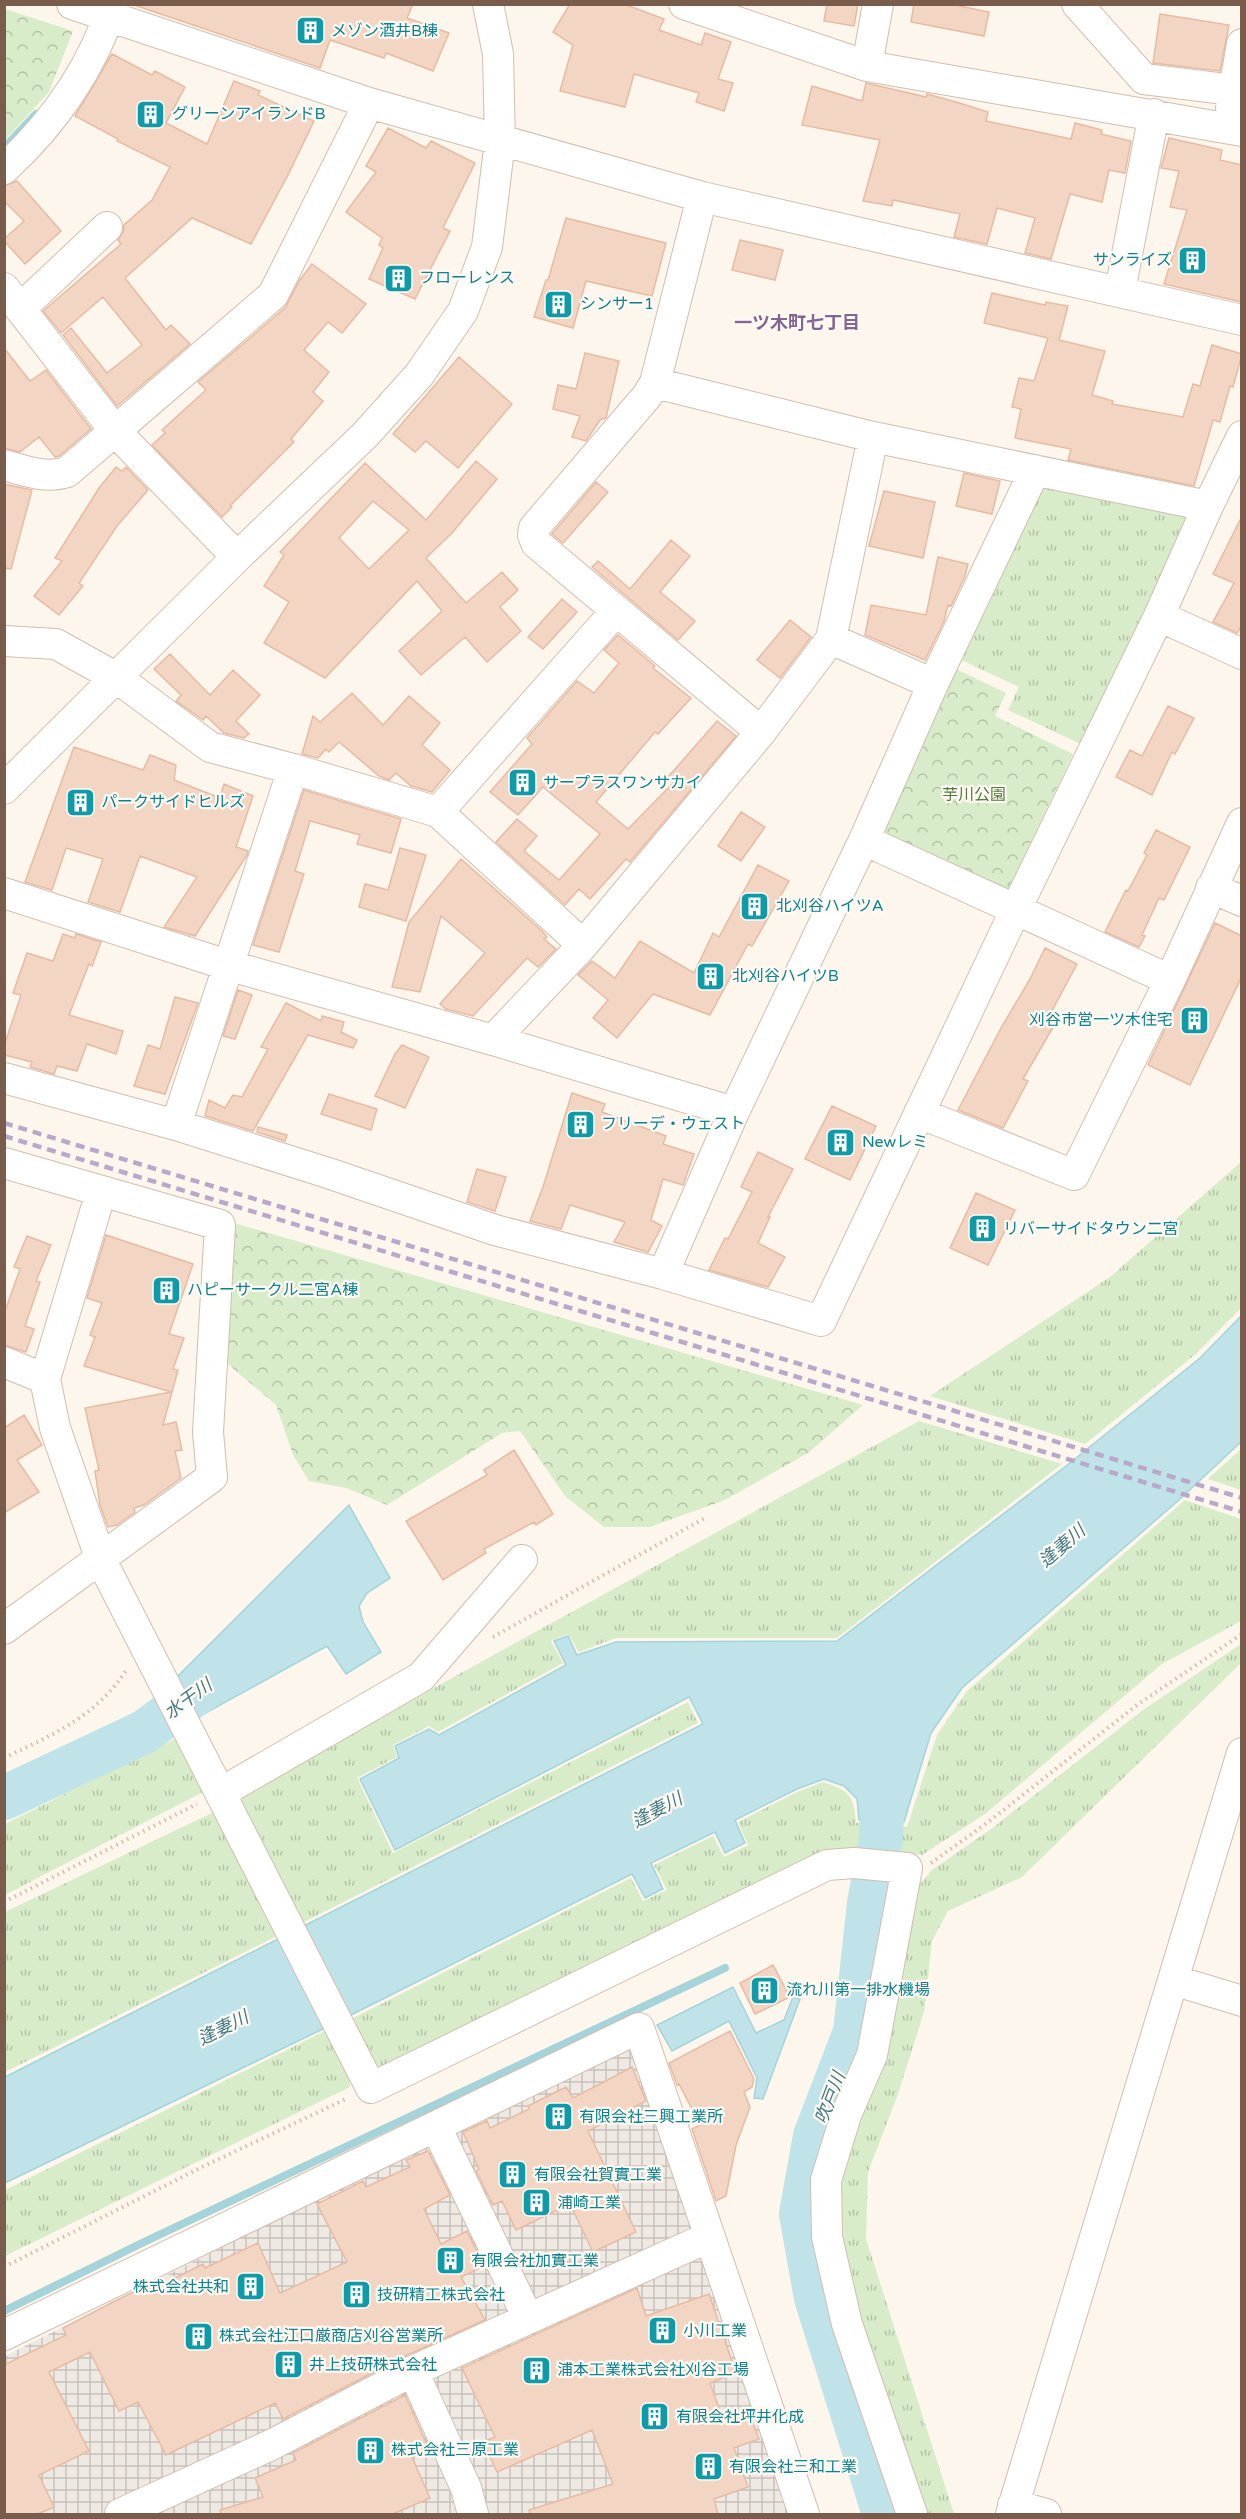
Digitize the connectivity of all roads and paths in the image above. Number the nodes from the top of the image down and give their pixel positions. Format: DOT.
graph roads {
  1 [pos="72,4"];
  2 [pos="488,4"];
  3 [pos="684,4"];
  4 [pos="878,4"];
  5 [pos="1077,4"];
  6 [pos="111,11"];
  7 [pos="1242,44"];
  8 [pos="867,66"];
  9 [pos="1237,84"];
  10 [pos="369,103"];
  11 [pos="1154,114"];
  12 [pos="1235,130"];
  13 [pos="500,141"];
  14 [pos="4,169"];
  15 [pos="702,197"];
  16 [pos="107,228"];
  17 [pos="1120,291"];
  18 [pos="12,298"];
  19 [pos="1242,320"];
  20 [pos="655,383"];
  21 [pos="115,431"];
  22 [pos="1242,436"];
  23 [pos="873,437"];
  24 [pos="4,465"];
  25 [pos="1035,470"];
  26 [pos="1208,506"];
  27 [pos="237,557"];
  28 [pos="616,611"];
  29 [pos="1160,616"];
  30 [pos="831,639"];
  31 [pos="4,641"];
  32 [pos="1242,654"];
  33 [pos="117,678"];
  34 [pos="933,684"];
  35 [pos="761,732"];
  36 [pos="293,769"];
  37 [pos="4,789"];
  38 [pos="438,812"];
  39 [pos="1242,823"];
  40 [pos="864,840"];
  41 [pos="1211,888"];
  42 [pos="4,893"];
  43 [pos="1242,901"];
  44 [pos="1014,911"];
  45 [pos="583,945"];
  46 [pos="227,965"];
  47 [pos="1170,980"];
  48 [pos="493,1040"];
  49 [pos="4,1078"];
  50 [pos="734,1112"];
  51 [pos="919,1113"];
  52 [pos="176,1125"];
  53 [pos="4,1163"];
  54 [pos="101,1192"];
  55 [pos="663,1274"];
  56 [pos="4,1362"];
  57 [pos="45,1379"];
  58 [pos="705,1518"];
  59 [pos="101,1560"];
  60 [pos="522,1560"];
  61 [pos="4,1629"];
  62 [pos="1242,1634"];
  63 [pos="492,1637"];
  64 [pos="145,1646"];
  65 [pos="1242,1753"];
  66 [pos="4,1758"];
  67 [pos="219,1793"];
  68 [pos="907,1868"];
  69 [pos="4,1902"];
  70 [pos="1173,1980"];
  71 [pos="1242,2001"];
  72 [pos="371,2088"];
  73 [pos="436,2127"];
  74 [pos="709,2236"];
  75 [pos="4,2267"];
  76 [pos="528,2318"];
  77 [pos="4,2335"];
  78 [pos="413,2371"];
  79 [pos="1012,2510"];
  80 [pos="120,2514"];
  81 [pos="473,2514"];
  82 [pos="804,2514"];
  83 [pos="912,2514"];
  84 [pos="1046,2514"];
  1 -- 6 [label="street"];
  2 -- 13 [label="street"];
  3 -- 8 [label="street"];
  4 -- 8 [label="street"];
  5 -- 9 [label="street"];
  6 -- 10 [label="street"];
  6 -- 14 [label="street"];
  7 -- 9 [label="street"];
  8 -- 11 [label="street"];
  9 -- 12 [label="street"];
  10 -- 13 [label="street"];
  10 -- 21 [label="street"];
  11 -- 12 [label="street"];
  11 -- 17 [label="street"];
  13 -- 15 [label="street"];
  13 -- 27 [label="street"];
  15 -- 17 [label="street"];
  15 -- 20 [label="street"];
  16 -- 18 [label="street"];
  17 -- 19 [label="street"];
  18 -- 21 [label="street"];
  20 -- 23 [label="street"];
  20 -- 28 [label="street"];
  21 -- 24 [label="street"];
  21 -- 27 [label="street"];
  22 -- 26 [label="street"];
  23 -- 25 [label="street"];
  23 -- 30 [label="street"];
  25 -- 26 [label="street"];
  25 -- 34 [label="street"];
  26 -- 29 [label="street"];
  27 -- 33 [label="street"];
  28 -- 35 [label="street"];
  28 -- 38 [label="street"];
  29 -- 32 [label="street"];
  29 -- 44 [label="street"];
  30 -- 34 [label="street"];
  30 -- 35 [label="street"];
  31 -- 33 [label="street"];
  33 -- 36 [label="street"];
  33 -- 37 [label="street"];
  34 -- 40 [label="street"];
  35 -- 45 [label="street"];
  36 -- 38 [label="street"];
  36 -- 46 [label="street"];
  38 -- 45 [label="street"];
  39 -- 41 [label="street"];
  40 -- 44 [label="street"];
  40 -- 50 [label="street"];
  41 -- 43 [label="street"];
  41 -- 47 [label="street"];
  42 -- 46 [label="street"];
  44 -- 47 [label="street"];
  44 -- 51 [label="street"];
  45 -- 48 [label="street"];
  46 -- 48 [label="street"];
  46 -- 52 [label="street"];
  47 -- 51 [label="street"];
  48 -- 50 [label="street"];
  49 -- 52 [label="street"];
  50 -- 55 [label="street"];
  51 -- 55 [label="street"];
  52 -- 55 [label="street"];
  53 -- 54 [label="street"];
  54 -- 57 [label="street"];
  54 -- 59 [label="street"];
  56 -- 57 [label="street"];
  57 -- 59 [label="street"];
  58 -- 63 [label="path"];
  59 -- 61 [label="street"];
  59 -- 64 [label="street"];
  60 -- 67 [label="street"];
  62 -- 68 [label="path"];
  64 -- 66 [label="path"];
  64 -- 67 [label="street"];
  65 -- 70 [label="street"];
  67 -- 69 [label="path"];
  67 -- 72 [label="street"];
  68 -- 72 [label="street"];
  68 -- 83 [label="street"];
  70 -- 71 [label="street"];
  70 -- 79 [label="street"];
  72 -- 75 [label="path"];
  73 -- 74 [label="street"];
  73 -- 76 [label="street"];
  73 -- 77 [label="street"];
  74 -- 76 [label="street"];
  74 -- 82 [label="street"];
  76 -- 78 [label="street"];
  78 -- 80 [label="street"];
  78 -- 81 [label="street"];
  79 -- 84 [label="street"];
}
